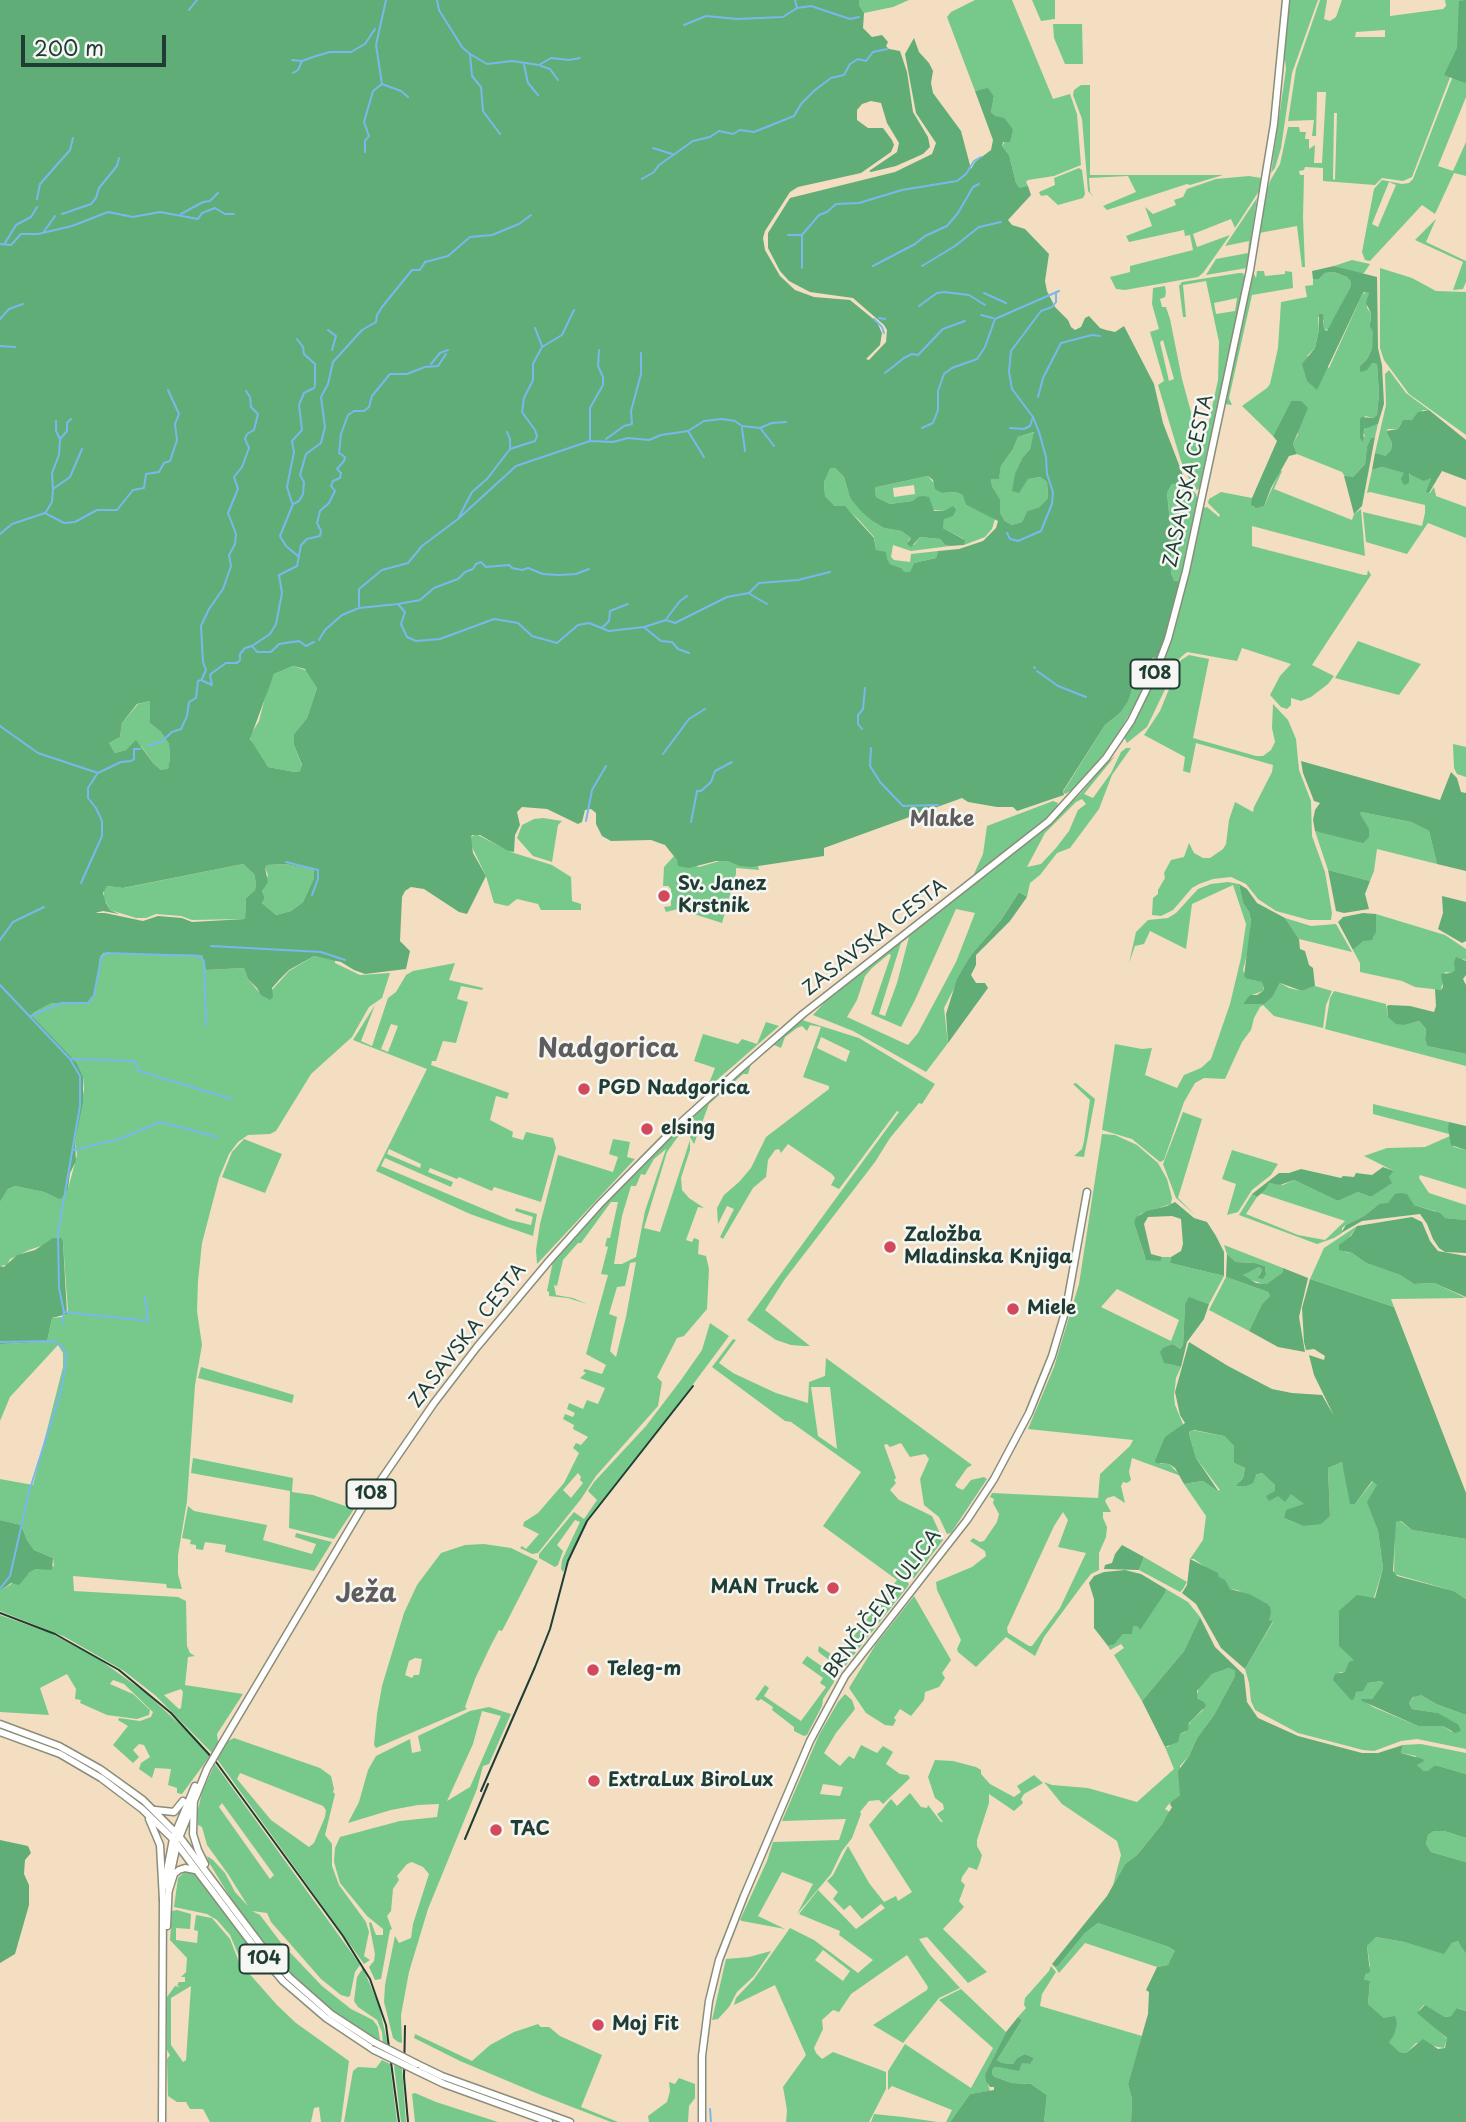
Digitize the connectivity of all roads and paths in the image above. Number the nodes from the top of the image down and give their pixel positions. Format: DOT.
graph roads {
  1 [pos="1286,0"];
  2 [pos="1087,1192"];
  3 [pos="0,1724"];
  4 [pos="0,1732"];
  5 [pos="193,1793"];
  6 [pos="142,1809"];
  7 [pos="155,1810"];
  8 [pos="176,1838"];
  9 [pos="197,1871"];
  10 [pos="214,1882"];
  11 [pos="169,1890"];
  12 [pos="163,1900"];
  13 [pos="162,1990"];
  14 [pos="417,2068"];
  15 [pos="162,2122"];
  16 [pos="549,2122"];
  17 [pos="570,2122"];
  18 [pos="702,2122"];
  1 -- 5 [label="main road, ZASAVSKA CESTA / 108, bridge"];
  2 -- 18 [label="main road, BRNČIČEVA ULICA"];
  3 -- 7 [label="main road, 104"];
  4 -- 6 [label="main road, 104"];
  5 -- 7 [label="main road"];
  5 -- 8 [label="main road, ZASAVSKA CESTA"];
  5 -- 10 [label="main road"];
  6 -- 8 [label="main road, 104"];
  6 -- 12 [label="main road"];
  7 -- 8 [label="main road, 104"];
  8 -- 9 [label="main road, 104"];
  8 -- 10 [label="main road, 104"];
  8 -- 11 [label="main road"];
  8 -- 12 [label="main road"];
  9 -- 11 [label="main road"];
  9 -- 14 [label="main road, 104, bridge"];
  10 -- 14 [label="main road, 104, bridge"];
  11 -- 13 [label="main road"];
  12 -- 13 [label="main road"];
  13 -- 15 [label="main road"];
  14 -- 16 [label="main road, 104"];
  14 -- 17 [label="main road, 104"];
}
